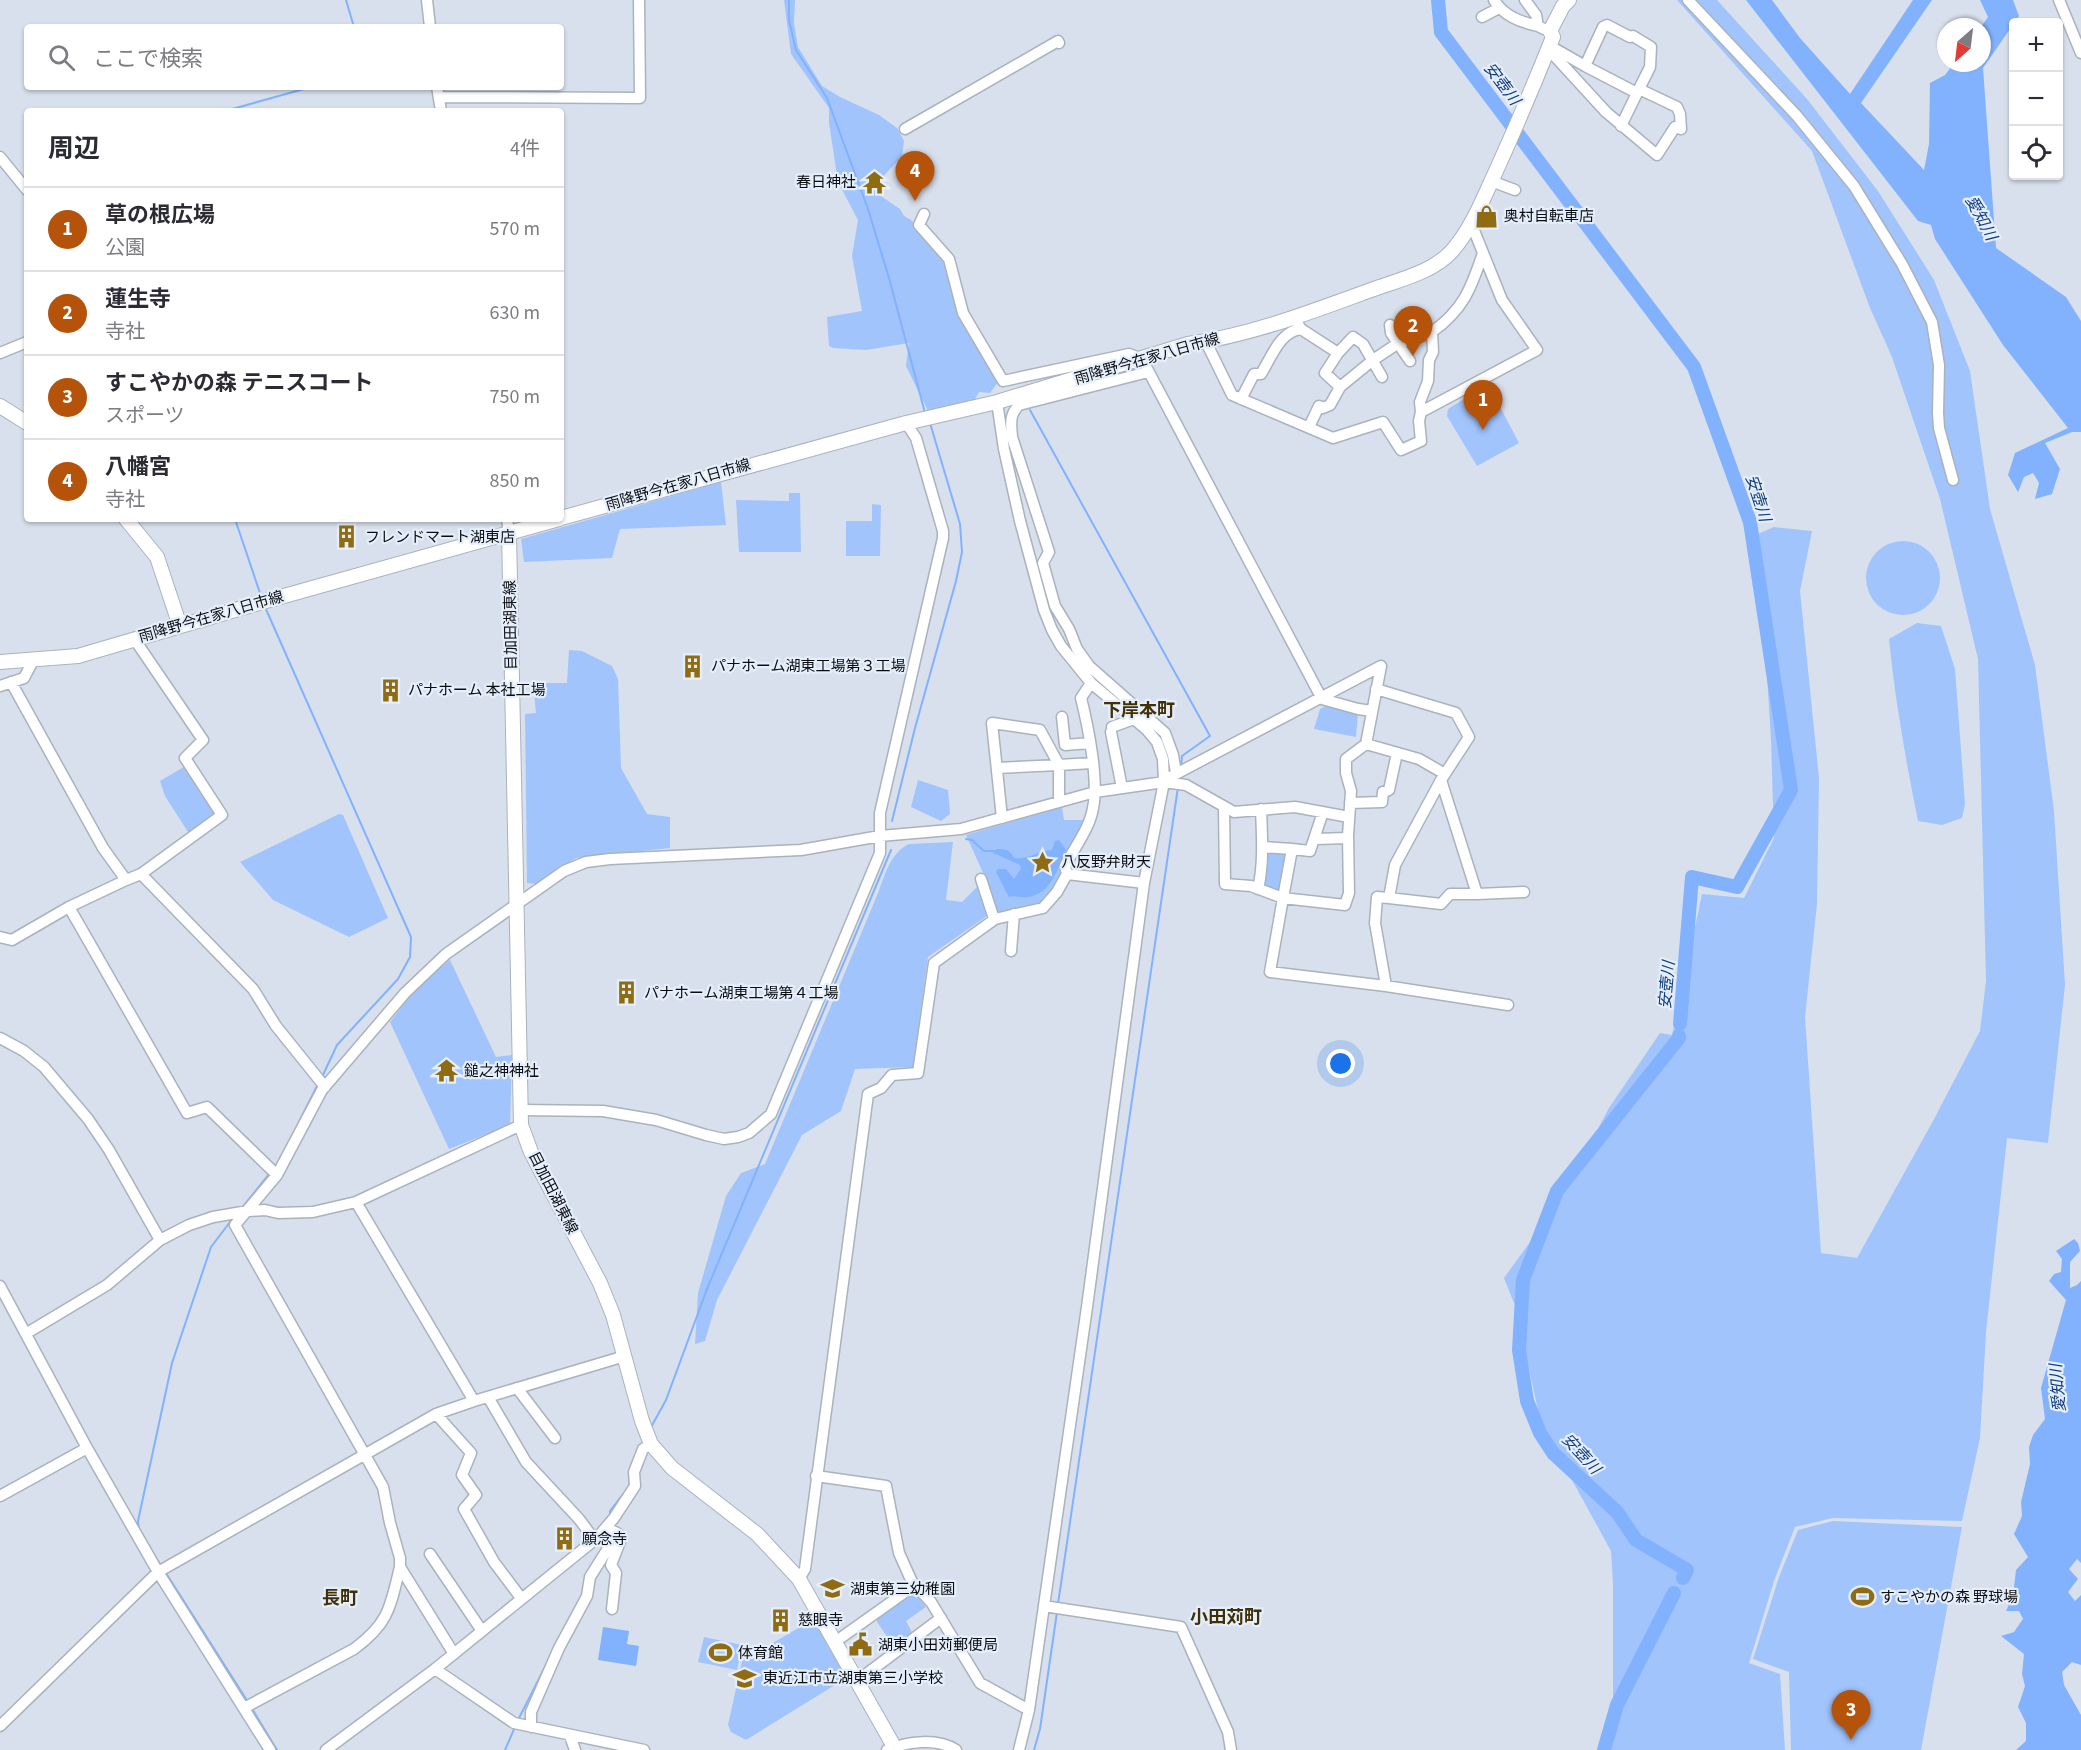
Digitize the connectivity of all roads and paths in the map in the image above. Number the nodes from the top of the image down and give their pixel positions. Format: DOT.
graph roads {
  1 [pos="427,0"];
  2 [pos="639,0"];
  3 [pos="1525,0"];
  4 [pos="1569,0"];
  5 [pos="1688,0"];
  6 [pos="2060,0"];
  7 [pos="1497,4"];
  8 [pos="1482,17"];
  9 [pos="430,24"];
  10 [pos="1544,29"];
  11 [pos="1059,43"];
  12 [pos="1549,48"];
  13 [pos="2081,53"];
  14 [pos="1585,66"];
  15 [pos="1638,91"];
  16 [pos="438,92"];
  17 [pos="441,108"];
  18 [pos="1622,126"];
  19 [pos="905,129"];
  20 [pos="0,157"];
  21 [pos="1491,181"];
  22 [pos="24,186"];
  23 [pos="1515,190"];
  24 [pos="924,214"];
  25 [pos="1471,223"];
  26 [pos="1483,253"];
  27 [pos="1298,324"];
  28 [pos="1390,325"];
  29 [pos="1432,332"];
  30 [pos="1206,342"];
  31 [pos="24,343"];
  32 [pos="1397,344"];
  33 [pos="0,353"];
  34 [pos="1338,353"];
  35 [pos="1372,360"];
  36 [pos="1410,361"];
  37 [pos="1145,365"];
  38 [pos="1382,376"];
  39 [pos="1340,387"];
  40 [pos="1241,399"];
  41 [pos="997,402"];
  42 [pos="0,406"];
  43 [pos="1421,412"];
  44 [pos="24,421"];
  45 [pos="906,423"];
  46 [pos="1309,427"];
  47 [pos="1953,480"];
  48 [pos="564,518"];
  49 [pos="128,522"];
  50 [pos="538,522"];
  51 [pos="508,526"];
  52 [pos="180,626"];
  53 [pos="135,640"];
  54 [pos="33,661"];
  55 [pos="0,662"];
  56 [pos="1091,683"];
  57 [pos="5,684"];
  58 [pos="1376,690"];
  59 [pos="1322,699"];
  60 [pos="1372,711"];
  61 [pos="1062,717"];
  62 [pos="1134,720"];
  63 [pos="1090,743"];
  64 [pos="1366,744"];
  65 [pos="1397,753"];
  66 [pos="1092,763"];
  67 [pos="1059,765"];
  68 [pos="997,768"];
  69 [pos="1176,773"];
  70 [pos="1443,777"];
  71 [pos="1164,782"];
  72 [pos="1122,788"];
  73 [pos="1095,792"];
  74 [pos="1059,802"];
  75 [pos="1350,803"];
  76 [pos="1224,808"];
  77 [pos="1261,809"];
  78 [pos="1323,812"];
  79 [pos="1349,817"];
  80 [pos="1002,818"];
  81 [pos="880,836"];
  82 [pos="1348,838"];
  83 [pos="1315,839"];
  84 [pos="1263,847"];
  85 [pos="1292,849"];
  86 [pos="141,874"];
  87 [pos="1067,874"];
  88 [pos="981,879"];
  89 [pos="126,880"];
  90 [pos="1144,883"];
  91 [pos="1258,889"];
  92 [pos="1524,892"];
  93 [pos="1477,894"];
  94 [pos="1283,898"];
  95 [pos="1389,898"];
  96 [pos="517,904"];
  97 [pos="69,906"];
  98 [pos="1014,914"];
  99 [pos="994,919"];
  100 [pos="0,938"];
  101 [pos="1011,951"];
  102 [pos="1386,986"];
  103 [pos="1508,1005"];
  104 [pos="0,1038"];
  105 [pos="325,1087"];
  106 [pos="520,1110"];
  107 [pos="521,1125"];
  108 [pos="274,1172"];
  109 [pos="356,1202"];
  110 [pos="248,1211"];
  111 [pos="160,1240"];
  112 [pos="0,1286"];
  113 [pos="27,1333"];
  114 [pos="625,1356"];
  115 [pos="517,1388"];
  116 [pos="488,1397"];
  117 [pos="474,1401"];
  118 [pos="436,1414"];
  119 [pos="555,1438"];
  120 [pos="651,1444"];
  121 [pos="87,1448"];
  122 [pos="363,1454"];
  123 [pos="816,1476"];
  124 [pos="0,1496"];
  125 [pos="611,1530"];
  126 [pos="596,1538"];
  127 [pos="430,1554"];
  128 [pos="400,1567"];
  129 [pos="158,1572"];
  130 [pos="800,1579"];
  131 [pos="915,1585"];
  132 [pos="521,1599"];
  133 [pos="1044,1606"];
  134 [pos="612,1609"];
  135 [pos="941,1618"];
  136 [pos="482,1631"];
  137 [pos="835,1642"];
  138 [pos="454,1654"];
  139 [pos="435,1669"];
  140 [pos="857,1681"];
  141 [pos="244,1708"];
  142 [pos="1029,1710"];
  143 [pos="1,1723"];
  144 [pos="531,1727"];
  145 [pos="570,1736"];
  146 [pos="893,1749"];
  147 [pos="270,1750"];
  148 [pos="326,1750"];
  149 [pos="575,1750"];
  150 [pos="644,1750"];
  151 [pos="956,1750"];
  152 [pos="1020,1750"];
  153 [pos="1231,1750"];
  1 -- 9 [label="street"];
  2 -- 16 [label="street"];
  3 -- 10 [label="street"];
  4 -- 10 [label="main road, 雨降野今在家八日市線"];
  5 -- 47 [label="street"];
  6 -- 13 [label="street"];
  7 -- 8 [label="street"];
  7 -- 10 [label="street"];
  10 -- 12 [label="main road, 雨降野今在家八日市線"];
  11 -- 19 [label="street"];
  12 -- 14 [label="street"];
  12 -- 18 [label="street"];
  12 -- 21 [label="main road, 雨降野今在家八日市線"];
  14 -- 15 [label="street"];
  14 -- 15 [label="street"];
  15 -- 18 [label="street"];
  15 -- 18 [label="street"];
  16 -- 17 [label="street"];
  20 -- 22 [label="street"];
  21 -- 23 [label="street"];
  21 -- 25 [label="main road, 雨降野今在家八日市線"];
  24 -- 37 [label="street"];
  25 -- 26 [label="street"];
  25 -- 27 [label="main road, 雨降野今在家八日市線"];
  26 -- 29 [label="street"];
  26 -- 43 [label="street"];
  27 -- 30 [label="main road, 雨降野今在家八日市線"];
  27 -- 34 [label="street"];
  27 -- 40 [label="street"];
  28 -- 32 [label="street"];
  29 -- 32 [label="street"];
  29 -- 43 [label="street"];
  30 -- 37 [label="main road, 雨降野今在家八日市線"];
  30 -- 40 [label="street"];
  31 -- 33 [label="street"];
  32 -- 35 [label="street"];
  32 -- 36 [label="street"];
  34 -- 35 [label="street"];
  34 -- 39 [label="street"];
  35 -- 38 [label="street"];
  35 -- 39 [label="street"];
  37 -- 41 [label="main road, 雨降野今在家八日市線"];
  37 -- 59 [label="street"];
  37 -- 69 [label="street"];
  39 -- 46 [label="street"];
  40 -- 46 [label="street"];
  41 -- 45 [label="main road, 雨降野今在家八日市線"];
  41 -- 56 [label="street"];
  42 -- 44 [label="main road"];
  43 -- 46 [label="street"];
  45 -- 48 [label="main road, 雨降野今在家八日市線"];
  45 -- 81 [label="street"];
  49 -- 52 [label="main road"];
  50 -- 51 [label="main road, 雨降野今在家八日市線"];
  51 -- 52 [label="main road, 雨降野今在家八日市線"];
  51 -- 96 [label="main road, 目加田湖東線"];
  52 -- 53 [label="main road, 雨降野今在家八日市線"];
  53 -- 54 [label="main road, 雨降野今在家八日市線"];
  53 -- 86 [label="street"];
  54 -- 55 [label="main road, 雨降野今在家八日市線"];
  54 -- 57 [label="street"];
  56 -- 62 [label="street"];
  56 -- 63 [label="street"];
  57 -- 89 [label="street"];
  58 -- 59 [label="street"];
  58 -- 60 [label="street"];
  58 -- 70 [label="street"];
  59 -- 60 [label="street"];
  59 -- 69 [label="street"];
  60 -- 64 [label="street"];
  61 -- 63 [label="street"];
  62 -- 71 [label="street"];
  62 -- 72 [label="street"];
  63 -- 66 [label="street"];
  64 -- 65 [label="street"];
  64 -- 75 [label="street"];
  65 -- 70 [label="street"];
  65 -- 75 [label="street"];
  66 -- 67 [label="street"];
  66 -- 73 [label="street"];
  67 -- 68 [label="street"];
  67 -- 68 [label="street"];
  67 -- 74 [label="street"];
  68 -- 80 [label="street"];
  69 -- 71 [label="street"];
  70 -- 93 [label="street"];
  70 -- 95 [label="street"];
  71 -- 72 [label="street"];
  71 -- 76 [label="street"];
  71 -- 90 [label="street"];
  72 -- 73 [label="street"];
  73 -- 74 [label="street"];
  73 -- 87 [label="street"];
  74 -- 80 [label="street"];
  75 -- 79 [label="street"];
  76 -- 77 [label="street"];
  76 -- 91 [label="street"];
  77 -- 78 [label="street"];
  77 -- 84 [label="street"];
  78 -- 79 [label="street"];
  78 -- 83 [label="street"];
  79 -- 82 [label="street"];
  80 -- 81 [label="street"];
  81 -- 96 [label="street"];
  81 -- 106 [label="street"];
  82 -- 83 [label="street"];
  82 -- 94 [label="street"];
  83 -- 85 [label="street"];
  84 -- 85 [label="street"];
  84 -- 91 [label="street"];
  85 -- 94 [label="street"];
  86 -- 89 [label="street"];
  86 -- 105 [label="street"];
  87 -- 90 [label="street"];
  87 -- 98 [label="street"];
  88 -- 99 [label="street"];
  89 -- 97 [label="street"];
  90 -- 133 [label="street"];
  91 -- 94 [label="street"];
  92 -- 93 [label="street"];
  93 -- 95 [label="street"];
  94 -- 102 [label="street"];
  95 -- 102 [label="street"];
  96 -- 105 [label="street"];
  96 -- 106 [label="main road, 目加田湖東線"];
  97 -- 100 [label="street"];
  97 -- 108 [label="street"];
  98 -- 99 [label="street"];
  98 -- 101 [label="street"];
  99 -- 123 [label="street"];
  102 -- 103 [label="street"];
  104 -- 111 [label="street"];
  105 -- 108 [label="street"];
  106 -- 107 [label="main road, 目加田湖東線"];
  107 -- 109 [label="street"];
  107 -- 114 [label="main road, 目加田湖東線"];
  108 -- 110 [label="street"];
  109 -- 110 [label="street"];
  109 -- 117 [label="street"];
  110 -- 111 [label="street"];
  110 -- 122 [label="street"];
  111 -- 113 [label="street"];
  112 -- 113 [label="street"];
  113 -- 121 [label="street"];
  114 -- 115 [label="street"];
  114 -- 120 [label="main road, 目加田湖東線"];
  115 -- 116 [label="street"];
  115 -- 119 [label="street"];
  116 -- 117 [label="street"];
  116 -- 126 [label="street"];
  117 -- 118 [label="street"];
  118 -- 122 [label="street"];
  118 -- 132 [label="street"];
  120 -- 126 [label="street"];
  120 -- 130 [label="main road, 目加田湖東線"];
  121 -- 124 [label="street"];
  121 -- 129 [label="street"];
  122 -- 128 [label="street"];
  122 -- 129 [label="street"];
  123 -- 130 [label="street"];
  123 -- 131 [label="street"];
  125 -- 126 [label="street"];
  125 -- 134 [label="street"];
  125 -- 144 [label="street"];
  126 -- 132 [label="street"];
  127 -- 136 [label="street"];
  128 -- 138 [label="street"];
  128 -- 141 [label="street"];
  129 -- 141 [label="street"];
  129 -- 143 [label="street"];
  130 -- 137 [label="main road, 目加田湖東線"];
  131 -- 135 [label="street"];
  131 -- 137 [label="street"];
  132 -- 136 [label="street"];
  133 -- 142 [label="street"];
  133 -- 153 [label="street"];
  135 -- 140 [label="street"];
  135 -- 142 [label="street"];
  136 -- 138 [label="street"];
  137 -- 140 [label="main road, 目加田湖東線"];
  138 -- 139 [label="street"];
  139 -- 144 [label="street"];
  139 -- 148 [label="street"];
  140 -- 146 [label="main road, 目加田湖東線"];
  141 -- 147 [label="street"];
  142 -- 152 [label="street"];
  144 -- 145 [label="street"];
  145 -- 149 [label="street"];
  145 -- 150 [label="street"];
  146 -- 151 [label="street"];
}
